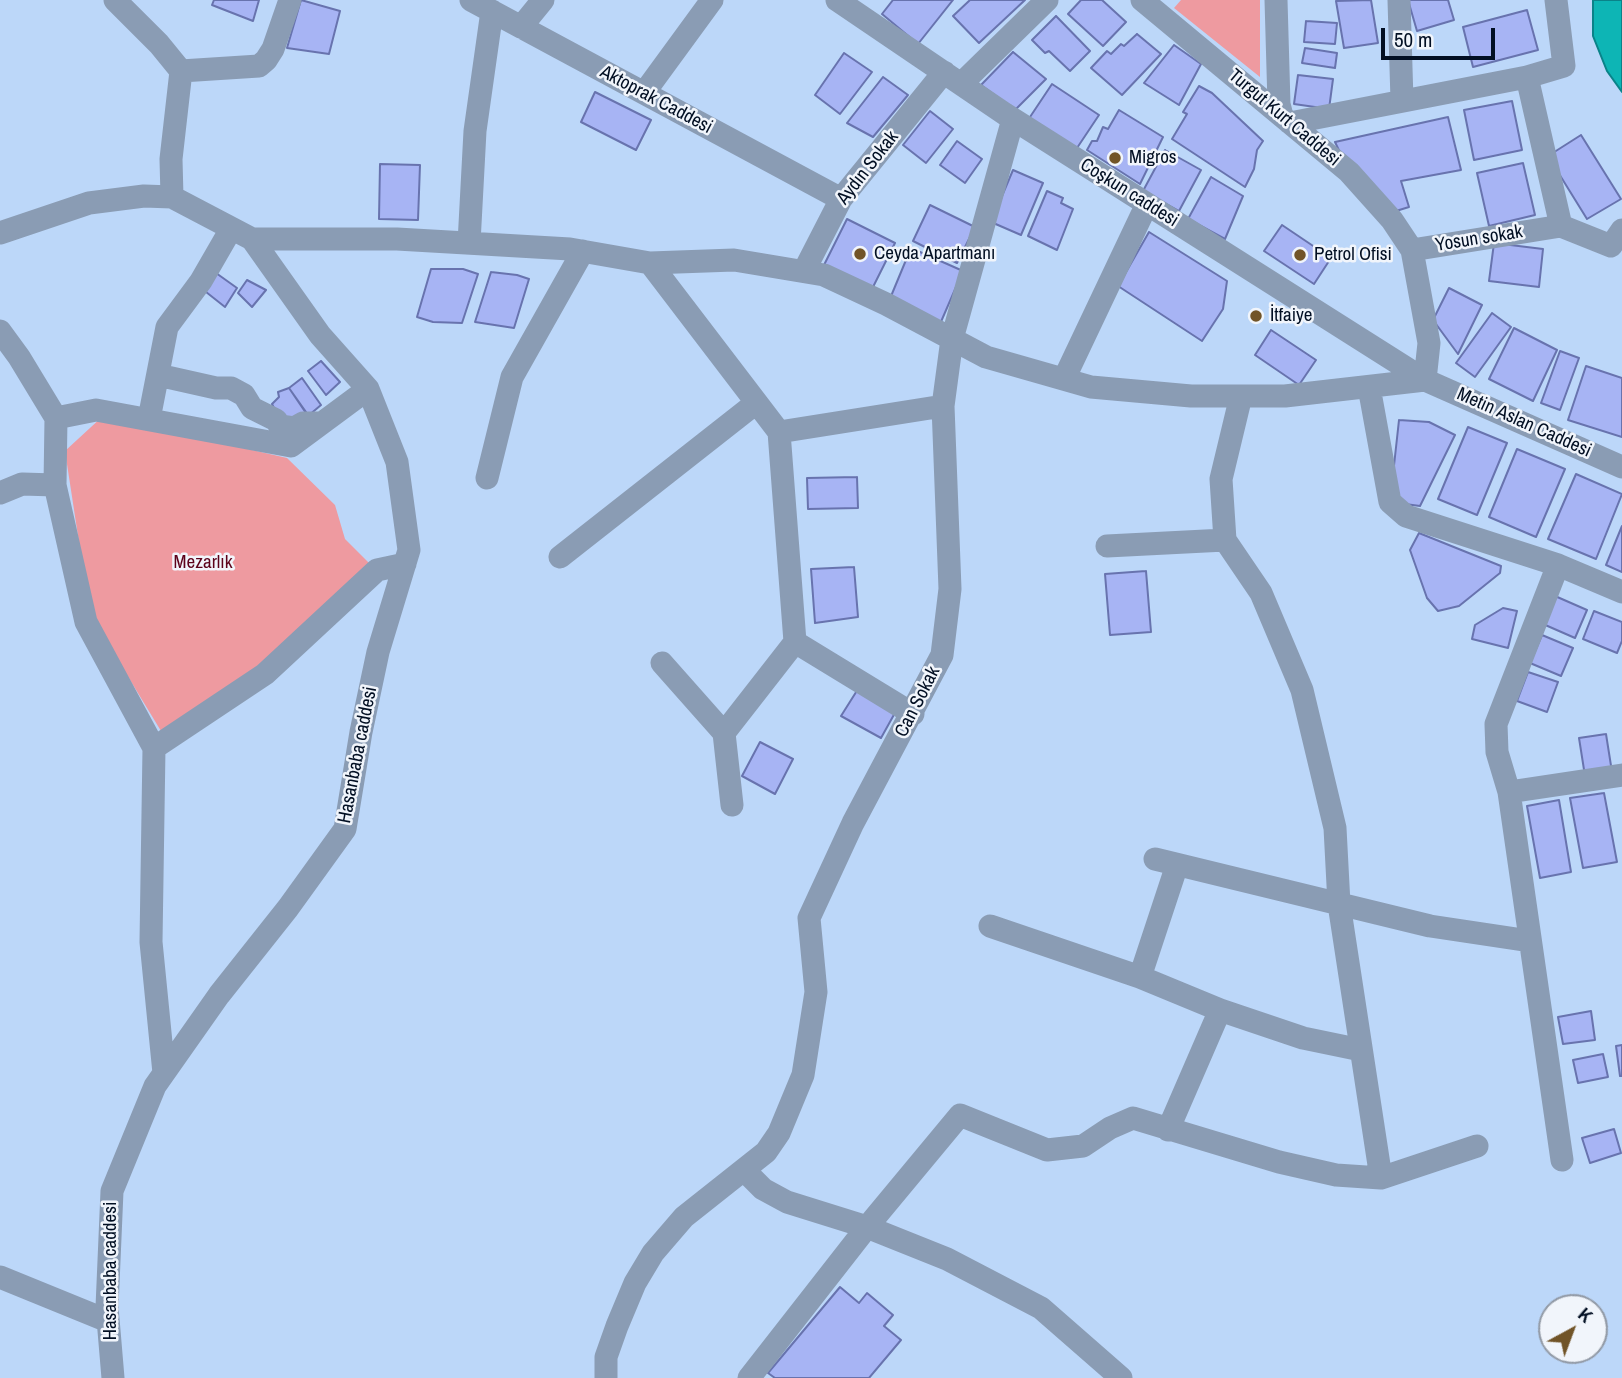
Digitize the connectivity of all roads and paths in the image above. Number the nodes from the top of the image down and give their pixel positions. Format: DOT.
graph roads {
  1 [pos="115,0"];
  2 [pos="290,0"];
  3 [pos="471,0"];
  4 [pos="543,0"];
  5 [pos="712,0"];
  6 [pos="837,0"];
  7 [pos="1047,0"];
  8 [pos="1142,0"];
  9 [pos="1276,0"];
  10 [pos="1399,0"];
  11 [pos="1556,0"];
  12 [pos="492,11"];
  13 [pos="521,27"];
  14 [pos="181,71"];
  15 [pos="1527,77"];
  16 [pos="952,78"];
  17 [pos="643,93"];
  18 [pos="1402,101"];
  19 [pos="1013,119"];
  20 [pos="1286,120"];
  21 [pos="172,197"];
  22 [pos="841,199"];
  23 [pos="1147,204"];
  24 [pos="1561,226"];
  25 [pos="230,229"];
  26 [pos="1622,230"];
  27 [pos="0,233"];
  28 [pos="252,239"];
  29 [pos="469,243"];
  30 [pos="1412,250"];
  31 [pos="583,251"];
  32 [pos="650,263"];
  33 [pos="804,271"];
  34 [pos="0,331"];
  35 [pos="952,339"];
  36 [pos="158,375"];
  37 [pos="1064,379"];
  38 [pos="1425,380"];
  39 [pos="1369,387"];
  40 [pos="368,389"];
  41 [pos="1241,396"];
  42 [pos="756,403"];
  43 [pos="943,406"];
  44 [pos="56,418"];
  45 [pos="149,419"];
  46 [pos="322,423"];
  47 [pos="779,432"];
  48 [pos="1622,467"];
  49 [pos="487,478"];
  50 [pos="55,485"];
  51 [pos="0,493"];
  52 [pos="1225,540"];
  53 [pos="1107,546"];
  54 [pos="560,557"];
  55 [pos="405,564"];
  56 [pos="1559,565"];
  57 [pos="1622,592"];
  58 [pos="795,642"];
  59 [pos="662,663"];
  60 [pos="913,714"];
  61 [pos="724,733"];
  62 [pos="154,748"];
  63 [pos="1622,779"];
  64 [pos="1509,792"];
  65 [pos="732,805"];
  66 [pos="1339,904"];
  67 [pos="990,926"];
  68 [pos="1530,941"];
  69 [pos="1140,977"];
  70 [pos="1220,1010"];
  71 [pos="1361,1050"];
  72 [pos="164,1073"];
  73 [pos="1168,1130"];
  74 [pos="1476,1146"];
  75 [pos="1562,1160"];
  76 [pos="744,1171"];
  77 [pos="1381,1178"];
  78 [pos="867,1227"];
  79 [pos="0,1278"];
  80 [pos="108,1321"];
  81 [pos="113,1378"];
  82 [pos="606,1378"];
  83 [pos="749,1378"];
  84 [pos="1121,1378"];
  1 -- 14 [label="street"];
  2 -- 14 [label="street"];
  3 -- 12 [label="street, Aktoprak Caddesi"];
  4 -- 13 [label="street"];
  5 -- 17 [label="street"];
  6 -- 16 [label="street, Coşkun caddesi"];
  7 -- 16 [label="street, Aydın Sokak"];
  8 -- 20 [label="street, Turgut Kurt Caddesi"];
  9 -- 20 [label="street"];
  10 -- 18 [label="street"];
  11 -- 15 [label="street"];
  12 -- 13 [label="street, Aktoprak Caddesi"];
  12 -- 29 [label="street"];
  13 -- 17 [label="street, Aktoprak Caddesi"];
  14 -- 21 [label="street"];
  15 -- 18 [label="street"];
  15 -- 24 [label="street"];
  16 -- 19 [label="street, Coşkun caddesi"];
  16 -- 22 [label="street, Aydın Sokak"];
  17 -- 22 [label="street, Aktoprak Caddesi"];
  18 -- 20 [label="street"];
  19 -- 23 [label="street, Coşkun caddesi"];
  19 -- 35 [label="street, Can Sokak"];
  20 -- 30 [label="street, Turgut Kurt Caddesi"];
  21 -- 25 [label="street"];
  21 -- 27 [label="street"];
  22 -- 33 [label="street, Aydın Sokak"];
  23 -- 37 [label="street"];
  23 -- 38 [label="street, Coşkun caddesi"];
  24 -- 26 [label="street"];
  24 -- 30 [label="street, Yosun sokak"];
  25 -- 28 [label="street"];
  25 -- 36 [label="street"];
  28 -- 29 [label="street"];
  28 -- 40 [label="street, Hasanbaba caddesi"];
  29 -- 31 [label="street"];
  30 -- 38 [label="street, Yosun sokak"];
  31 -- 32 [label="street"];
  31 -- 49 [label="street"];
  32 -- 33 [label="street"];
  32 -- 42 [label="street"];
  33 -- 35 [label="street"];
  34 -- 44 [label="street"];
  35 -- 37 [label="street"];
  35 -- 43 [label="street, Can Sokak"];
  36 -- 45 [label="street"];
  36 -- 46 [label="street"];
  37 -- 41 [label="street"];
  38 -- 39 [label="street"];
  38 -- 48 [label="street, Metin Aslan Caddesi"];
  39 -- 41 [label="street"];
  39 -- 56 [label="street"];
  40 -- 46 [label="street"];
  40 -- 55 [label="street, Hasanbaba caddesi"];
  41 -- 52 [label="street"];
  42 -- 47 [label="street"];
  42 -- 54 [label="street"];
  43 -- 47 [label="street"];
  43 -- 60 [label="street, Can Sokak"];
  44 -- 45 [label="street"];
  44 -- 50 [label="street"];
  45 -- 46 [label="street"];
  47 -- 58 [label="street"];
  50 -- 51 [label="street"];
  50 -- 62 [label="street"];
  52 -- 53 [label="street"];
  52 -- 66 [label="street"];
  55 -- 62 [label="street"];
  55 -- 72 [label="street, Hasanbaba caddesi"];
  56 -- 57 [label="street"];
  56 -- 64 [label="street"];
  58 -- 60 [label="street"];
  58 -- 61 [label="street"];
  59 -- 61 [label="street"];
  60 -- 76 [label="street, Can Sokak"];
  61 -- 65 [label="street"];
  62 -- 72 [label="street"];
  63 -- 64 [label="street"];
  64 -- 68 [label="street"];
  66 -- 68 [label="street"];
  66 -- 69 [label="street"];
  66 -- 71 [label="street"];
  67 -- 69 [label="street"];
  68 -- 75 [label="street"];
  69 -- 70 [label="street"];
  70 -- 71 [label="street"];
  70 -- 73 [label="street"];
  71 -- 77 [label="street"];
  72 -- 80 [label="street, Hasanbaba caddesi"];
  73 -- 77 [label="street"];
  73 -- 78 [label="street"];
  74 -- 77 [label="street"];
  76 -- 78 [label="street"];
  76 -- 82 [label="street, Can Sokak"];
  78 -- 83 [label="street"];
  78 -- 84 [label="street"];
  79 -- 80 [label="street"];
  80 -- 81 [label="street, Hasanbaba caddesi"];
}
